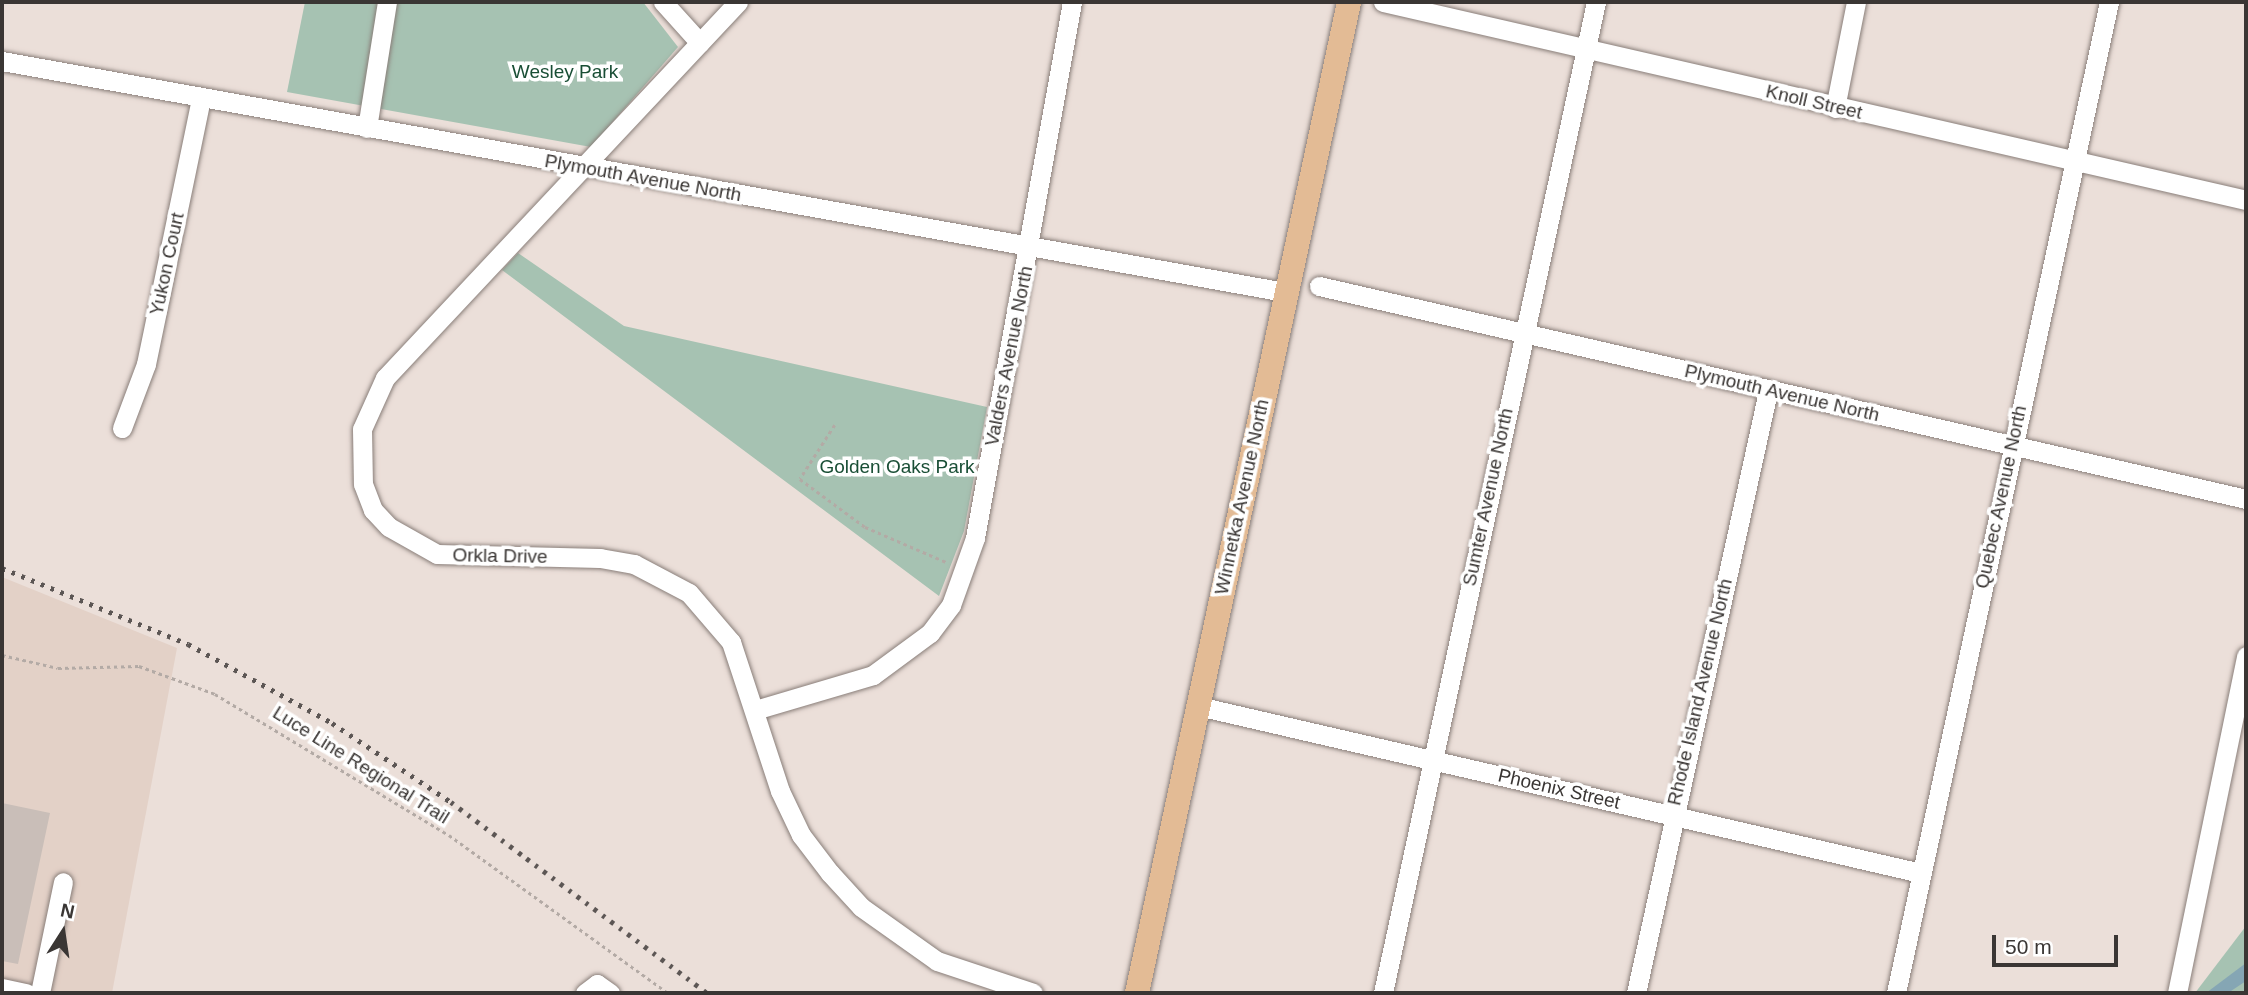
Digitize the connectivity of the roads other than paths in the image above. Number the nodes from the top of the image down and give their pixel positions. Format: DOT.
graph roads {
  1 [pos="387,2"];
  2 [pos="663,2"];
  3 [pos="738,2"];
  4 [pos="1072,2"];
  5 [pos="1349,2"];
  6 [pos="1383,2"];
  7 [pos="1597,2"];
  8 [pos="1856,2"];
  9 [pos="2109,2"];
  10 [pos="700,43"];
  11 [pos="1587,47"];
  12 [pos="2,61"];
  13 [pos="201,98"];
  14 [pos="1835,108"];
  15 [pos="367,128"];
  16 [pos="2074,161"];
  17 [pos="588,168"];
  18 [pos="2246,200"];
  19 [pos="1029,248"];
  20 [pos="1319,286"];
  21 [pos="1285,292"];
  22 [pos="1524,333"];
  23 [pos="1769,391"];
  24 [pos="122,428"];
  25 [pos="2012,445"];
  26 [pos="2246,499"];
  27 [pos="2246,656"];
  28 [pos="2244,680"];
  29 [pos="1198,706"];
  30 [pos="755,710"];
  31 [pos="1432,760"];
  32 [pos="1673,815"];
  33 [pos="1921,873"];
  34 [pos="63,882"];
  35 [pos="2,988"];
  36 [pos="26,993"];
  37 [pos="40,993"];
  38 [pos="585,993"];
  39 [pos="610,993"];
  40 [pos="1033,993"];
  41 [pos="1137,993"];
  42 [pos="1383,993"];
  43 [pos="1636,993"];
  44 [pos="1896,993"];
  45 [pos="2177,993"];
  1 -- 15 [label="street"];
  2 -- 10 [label="street"];
  3 -- 10 [label="street, Orkla Drive"];
  4 -- 19 [label="street, Valders Avenue North"];
  5 -- 21 [label="main road, Winnetka Avenue North"];
  6 -- 11 [label="street, Knoll Street"];
  7 -- 11 [label="street, Sumter Avenue North"];
  8 -- 14 [label="street"];
  9 -- 16 [label="street, Quebec Avenue North"];
  10 -- 17 [label="street, Orkla Drive"];
  11 -- 14 [label="street, Knoll Street"];
  11 -- 22 [label="street, Sumter Avenue North"];
  12 -- 13 [label="street, Plymouth Avenue North"];
  13 -- 15 [label="street, Plymouth Avenue North"];
  13 -- 24 [label="street, Yukon Court"];
  14 -- 16 [label="street, Knoll Street"];
  15 -- 17 [label="street, Plymouth Avenue North"];
  16 -- 18 [label="street, Knoll Street"];
  16 -- 25 [label="street, Quebec Avenue North"];
  17 -- 19 [label="street, Plymouth Avenue North"];
  17 -- 30 [label="street, Orkla Drive"];
  19 -- 21 [label="street, Plymouth Avenue North"];
  19 -- 30 [label="street, Valders Avenue North"];
  20 -- 22 [label="street, Plymouth Avenue North"];
  21 -- 29 [label="main road, Winnetka Avenue North"];
  22 -- 23 [label="street, Plymouth Avenue North"];
  22 -- 31 [label="street, Sumter Avenue North"];
  23 -- 25 [label="street, Plymouth Avenue North"];
  23 -- 32 [label="street, Rhode Island Avenue North"];
  25 -- 26 [label="street, Plymouth Avenue North"];
  25 -- 33 [label="street, Quebec Avenue North"];
  27 -- 28 [label="street"];
  28 -- 45 [label="street"];
  29 -- 31 [label="street, Phoenix Street"];
  29 -- 41 [label="main road, Winnetka Avenue North"];
  30 -- 40 [label="street, Orkla Drive"];
  31 -- 32 [label="street, Phoenix Street"];
  31 -- 42 [label="street, Sumter Avenue North"];
  32 -- 33 [label="street, Phoenix Street"];
  32 -- 43 [label="street, Rhode Island Avenue North"];
  33 -- 44 [label="street, Quebec Avenue North"];
  34 -- 37 [label="street"];
  35 -- 36 [label="street"];
  38 -- 39 [label="street"];
}
